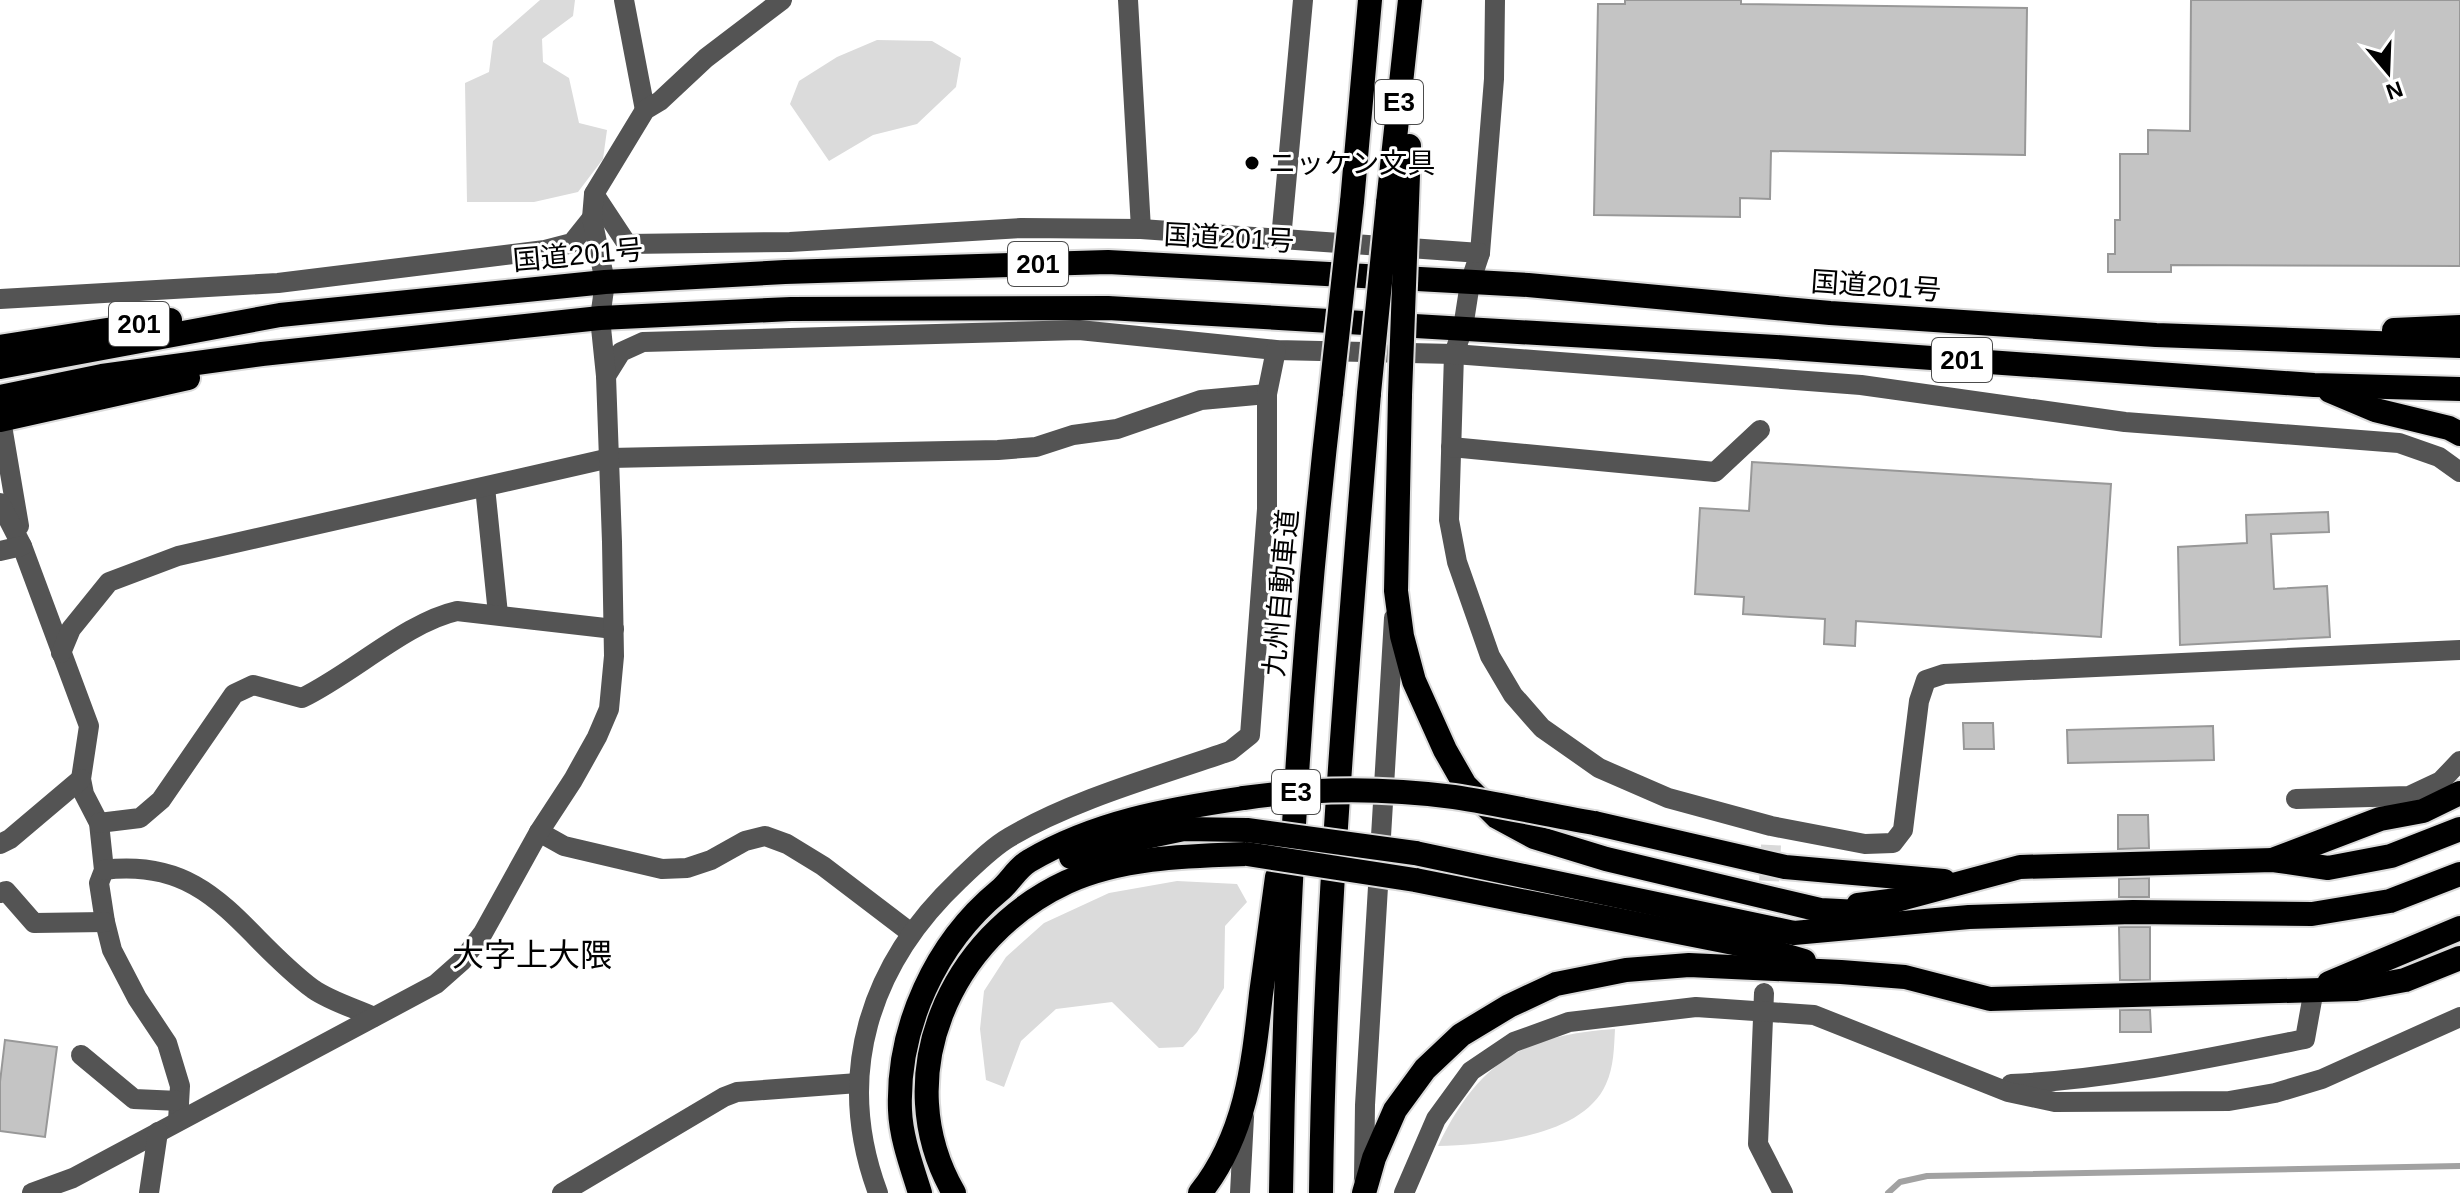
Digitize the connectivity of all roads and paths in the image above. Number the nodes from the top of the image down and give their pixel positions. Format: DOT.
graph roads {
  1 [pos="624,0"];
  2 [pos="782,0"];
  3 [pos="1128,0"];
  4 [pos="1303,0"];
  5 [pos="1370,0"];
  6 [pos="1412,0"];
  7 [pos="1495,0"];
  8 [pos="645,110"];
  9 [pos="594,194"];
  10 [pos="1398,203"];
  11 [pos="592,218"];
  12 [pos="1141,229"];
  13 [pos="1281,239"];
  14 [pos="1480,253"];
  15 [pos="605,282"];
  16 [pos="1470,283"];
  17 [pos="0,299"];
  18 [pos="280,315"];
  19 [pos="600,318"];
  20 [pos="2460,327"];
  21 [pos="1463,328"];
  22 [pos="2272,340"];
  23 [pos="2460,346"];
  24 [pos="0,347"];
  25 [pos="1276,350"];
  26 [pos="1454,354"];
  27 [pos="0,367"];
  28 [pos="606,376"];
  29 [pos="2314,385"];
  30 [pos="2460,389"];
  31 [pos="1267,394"];
  32 [pos="0,412"];
  33 [pos="1760,430"];
  34 [pos="2460,434"];
  35 [pos="1451,447"];
  36 [pos="610,458"];
  37 [pos="2460,472"];
  38 [pos="485,487"];
  39 [pos="0,503"];
  40 [pos="22,546"];
  41 [pos="0,551"];
  42 [pos="1396,591"];
  43 [pos="498,614"];
  44 [pos="614,629"];
  45 [pos="2460,650"];
  46 [pos="61,653"];
  47 [pos="1301,710"];
  48 [pos="2460,761"];
  49 [pos="81,779"];
  50 [pos="2460,793"];
  51 [pos="2296,799"];
  52 [pos="99,823"];
  53 [pos="2460,829"];
  54 [pos="539,832"];
  55 [pos="1247,842"];
  56 [pos="0,844"];
  57 [pos="2273,860"];
  58 [pos="104,870"];
  59 [pos="2460,874"];
  60 [pos="1959,882"];
  61 [pos="1003,887"];
  62 [pos="0,893"];
  63 [pos="1820,910"];
  64 [pos="2460,910"];
  65 [pos="1969,917"];
  66 [pos="105,922"];
  67 [pos="2460,928"];
  68 [pos="911,933"];
  69 [pos="2460,958"];
  70 [pos="2378,964"];
  71 [pos="1841,972"];
  72 [pos="2314,989"];
  73 [pos="1763,1001"];
  74 [pos="374,1017"];
  75 [pos="2460,1017"];
  76 [pos="81,1055"];
  77 [pos="858,1083"];
  78 [pos="1988,1085"];
  79 [pos="1244,1108"];
  80 [pos="179,1111"];
  81 [pos="158,1132"];
  82 [pos="155,1189"];
  83 [pos="1364,1192"];
  84 [pos="32,1193"];
  85 [pos="562,1193"];
  86 [pos="878,1193"];
  87 [pos="920,1193"];
  88 [pos="954,1193"];
  89 [pos="1200,1193"];
  90 [pos="1240,1193"];
  91 [pos="1281,1193"];
  92 [pos="1321,1193"];
  93 [pos="1404,1193"];
  94 [pos="1783,1193"];
  1 -- 8 [label="street"];
  2 -- 8 [label="street"];
  3 -- 12 [label="street"];
  4 -- 13 [label="street"];
  5 -- 47 [label="highway, 九州自動車道 / E3, bridge"];
  6 -- 10 [label="highway, E3"];
  7 -- 14 [label="street"];
  8 -- 9 [label="street"];
  9 -- 11 [label="street"];
  9 -- 12 [label="street"];
  10 -- 42 [label="highway, bridge"];
  10 -- 92 [label="highway, E3, bridge"];
  11 -- 15 [label="street"];
  11 -- 17 [label="street"];
  12 -- 13 [label="street"];
  13 -- 14 [label="street"];
  14 -- 16 [label="street"];
  15 -- 16 [label="highway, 国道201号 / 201"];
  15 -- 18 [label="highway, 国道201号 / 201"];
  15 -- 19 [label="street"];
  16 -- 21 [label="street"];
  16 -- 22 [label="highway, 国道201号 / 201"];
  18 -- 24 [label="highway, 201"];
  18 -- 27 [label="highway, 国道201号 / 201"];
  19 -- 21 [label="highway, 201"];
  19 -- 28 [label="street"];
  19 -- 32 [label="highway, 201"];
  20 -- 22 [label="highway"];
  21 -- 26 [label="street"];
  21 -- 29 [label="highway, 201"];
  22 -- 23 [label="highway, 国道201号 / 201"];
  25 -- 26 [label="street"];
  25 -- 28 [label="street"];
  25 -- 31 [label="street"];
  26 -- 35 [label="street"];
  26 -- 37 [label="street"];
  28 -- 36 [label="street"];
  29 -- 30 [label="highway, 201"];
  29 -- 34 [label="highway"];
  31 -- 36 [label="street"];
  31 -- 68 [label="street"];
  32 -- 40 [label="street"];
  33 -- 35 [label="street"];
  35 -- 45 [label="street"];
  36 -- 38 [label="street"];
  36 -- 44 [label="street"];
  38 -- 43 [label="street"];
  38 -- 46 [label="street"];
  39 -- 40 [label="street"];
  40 -- 41 [label="street"];
  40 -- 46 [label="street"];
  42 -- 63 [label="highway"];
  42 -- 83 [label="street"];
  43 -- 44 [label="street"];
  43 -- 52 [label="street"];
  44 -- 54 [label="street"];
  46 -- 49 [label="street"];
  47 -- 79 [label="highway"];
  47 -- 91 [label="highway, 九州自動車道 / E3"];
  48 -- 51 [label="street"];
  49 -- 52 [label="street"];
  49 -- 56 [label="street"];
  50 -- 57 [label="highway"];
  52 -- 58 [label="street"];
  53 -- 57 [label="highway"];
  54 -- 68 [label="street"];
  54 -- 74 [label="street"];
  55 -- 61 [label="highway"];
  55 -- 65 [label="highway, bridge"];
  55 -- 71 [label="highway, bridge"];
  55 -- 88 [label="highway"];
  57 -- 60 [label="highway"];
  58 -- 66 [label="street"];
  58 -- 74 [label="street"];
  59 -- 65 [label="highway"];
  60 -- 61 [label="highway, bridge"];
  60 -- 63 [label="highway"];
  61 -- 87 [label="highway"];
  62 -- 66 [label="street"];
  63 -- 65 [label="highway"];
  64 -- 70 [label="highway"];
  66 -- 80 [label="street"];
  67 -- 70 [label="highway"];
  68 -- 77 [label="street"];
  69 -- 72 [label="highway"];
  70 -- 72 [label="highway"];
  71 -- 72 [label="highway"];
  71 -- 83 [label="highway"];
  72 -- 78 [label="street"];
  73 -- 78 [label="street"];
  73 -- 93 [label="street"];
  73 -- 94 [label="street"];
  74 -- 80 [label="street"];
  75 -- 78 [label="street"];
  76 -- 80 [label="street"];
  77 -- 85 [label="street"];
  77 -- 86 [label="street"];
  79 -- 89 [label="highway"];
  79 -- 90 [label="street"];
  80 -- 81 [label="street"];
  81 -- 82 [label="street"];
  81 -- 84 [label="street"];
}
